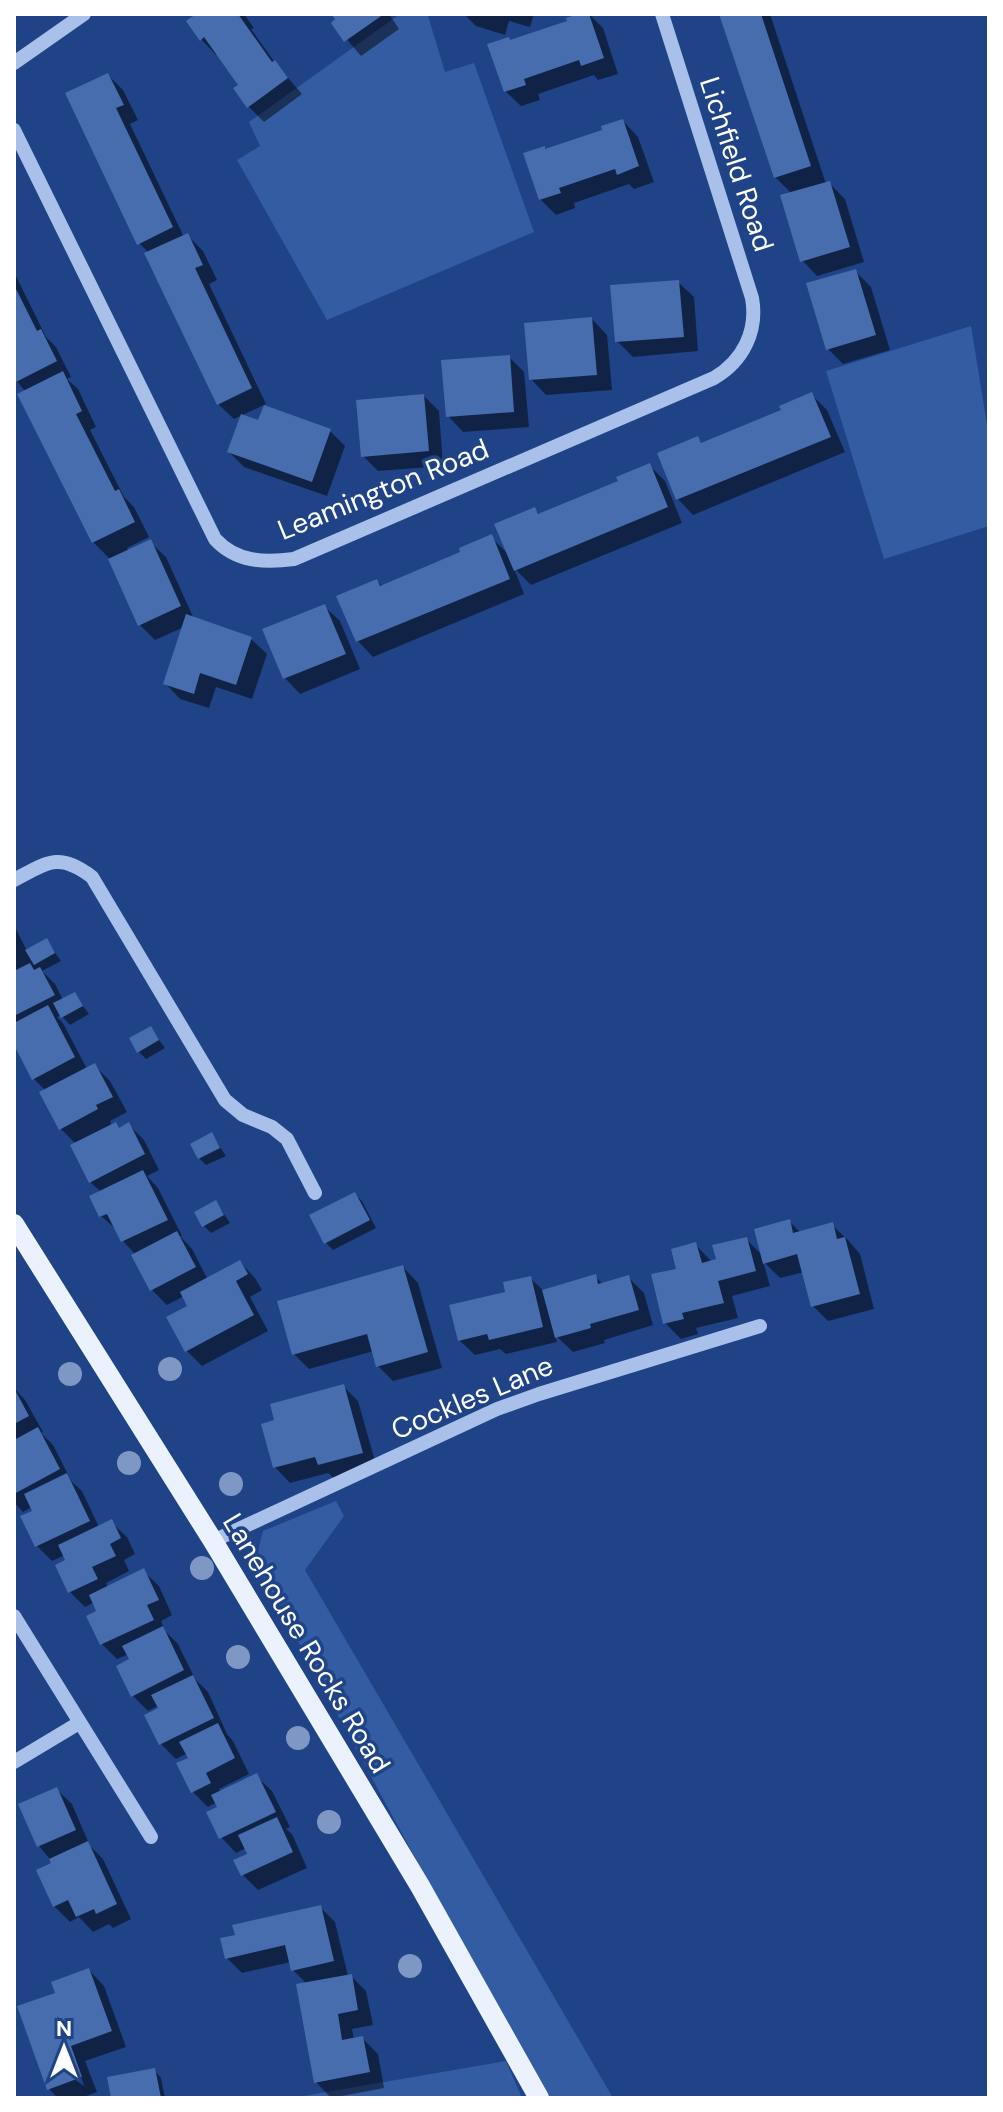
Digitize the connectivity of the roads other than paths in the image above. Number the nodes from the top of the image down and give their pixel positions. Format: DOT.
graph roads {
  1 [pos="84,14"];
  2 [pos="662,14"];
  3 [pos="14,63"];
  4 [pos="14,130"];
  5 [pos="751,332"];
  6 [pos="14,880"];
  7 [pos="315,1193"];
  8 [pos="14,1224"];
  9 [pos="760,1326"];
  10 [pos="213,1541"];
  11 [pos="14,1616"];
  12 [pos="79,1723"];
  13 [pos="14,1762"];
  14 [pos="151,1837"];
  15 [pos="539,2098"];
  1 -- 3 [label="street"];
  2 -- 5 [label="street, Lichfield Road"];
  4 -- 5 [label="street, Leamington Road"];
  6 -- 7 [label="street"];
  8 -- 10 [label="main road, Lanehouse Rocks Road"];
  9 -- 10 [label="street, Cockles Lane"];
  10 -- 15 [label="main road, Lanehouse Rocks Road"];
  11 -- 12 [label="street"];
  12 -- 13 [label="street"];
  12 -- 14 [label="street"];
}
